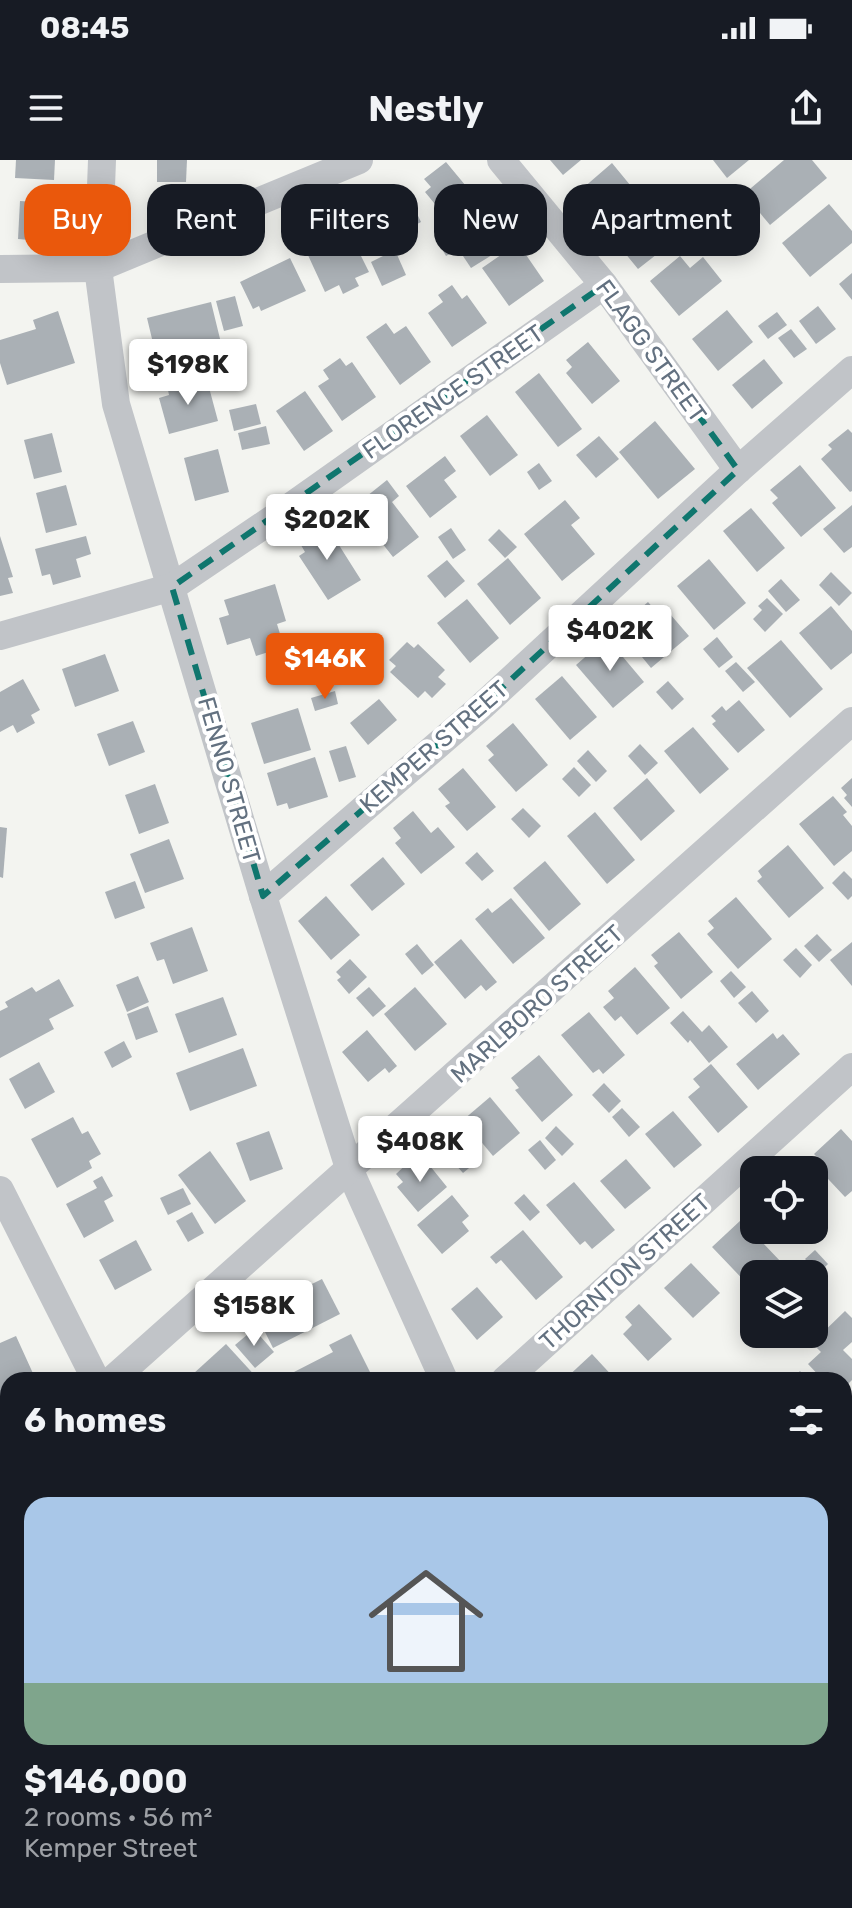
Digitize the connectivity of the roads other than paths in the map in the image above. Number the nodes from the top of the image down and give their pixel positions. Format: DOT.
graph roads {
  1 [pos="102,160"];
  2 [pos="359,160"];
  3 [pos="501,160"];
  4 [pos="98,268"];
  5 [pos="0,269"];
  6 [pos="604,285"];
  7 [pos="852,370"];
  8 [pos="738,470"];
  9 [pos="172,587"];
  10 [pos="0,636"];
  11 [pos="852,721"];
  12 [pos="263,896"];
  13 [pos="852,1067"];
  14 [pos="350,1171"];
  15 [pos="0,1190"];
  16 [pos="92,1372"];
  17 [pos="121,1372"];
  18 [pos="440,1372"];
  19 [pos="514,1372"];
  1 -- 4 [label="street, FENNO STREET"];
  2 -- 4 [label="street"];
  3 -- 6 [label="street, FLAGG STREET"];
  4 -- 5 [label="street"];
  4 -- 9 [label="street, FENNO STREET"];
  6 -- 8 [label="street, FLAGG STREET"];
  6 -- 9 [label="street, FLORENCE STREET"];
  7 -- 8 [label="street, KEMPER STREET"];
  8 -- 12 [label="street, KEMPER STREET"];
  9 -- 10 [label="street, FLORENCE STREET"];
  9 -- 12 [label="street, FENNO STREET"];
  11 -- 14 [label="street, MARLBORO STREET"];
  12 -- 14 [label="street, FENNO STREET"];
  13 -- 19 [label="street, THORNTON STREET"];
  14 -- 17 [label="street, MARLBORO STREET"];
  14 -- 18 [label="street, FENNO STREET"];
  15 -- 16 [label="street"];
}
